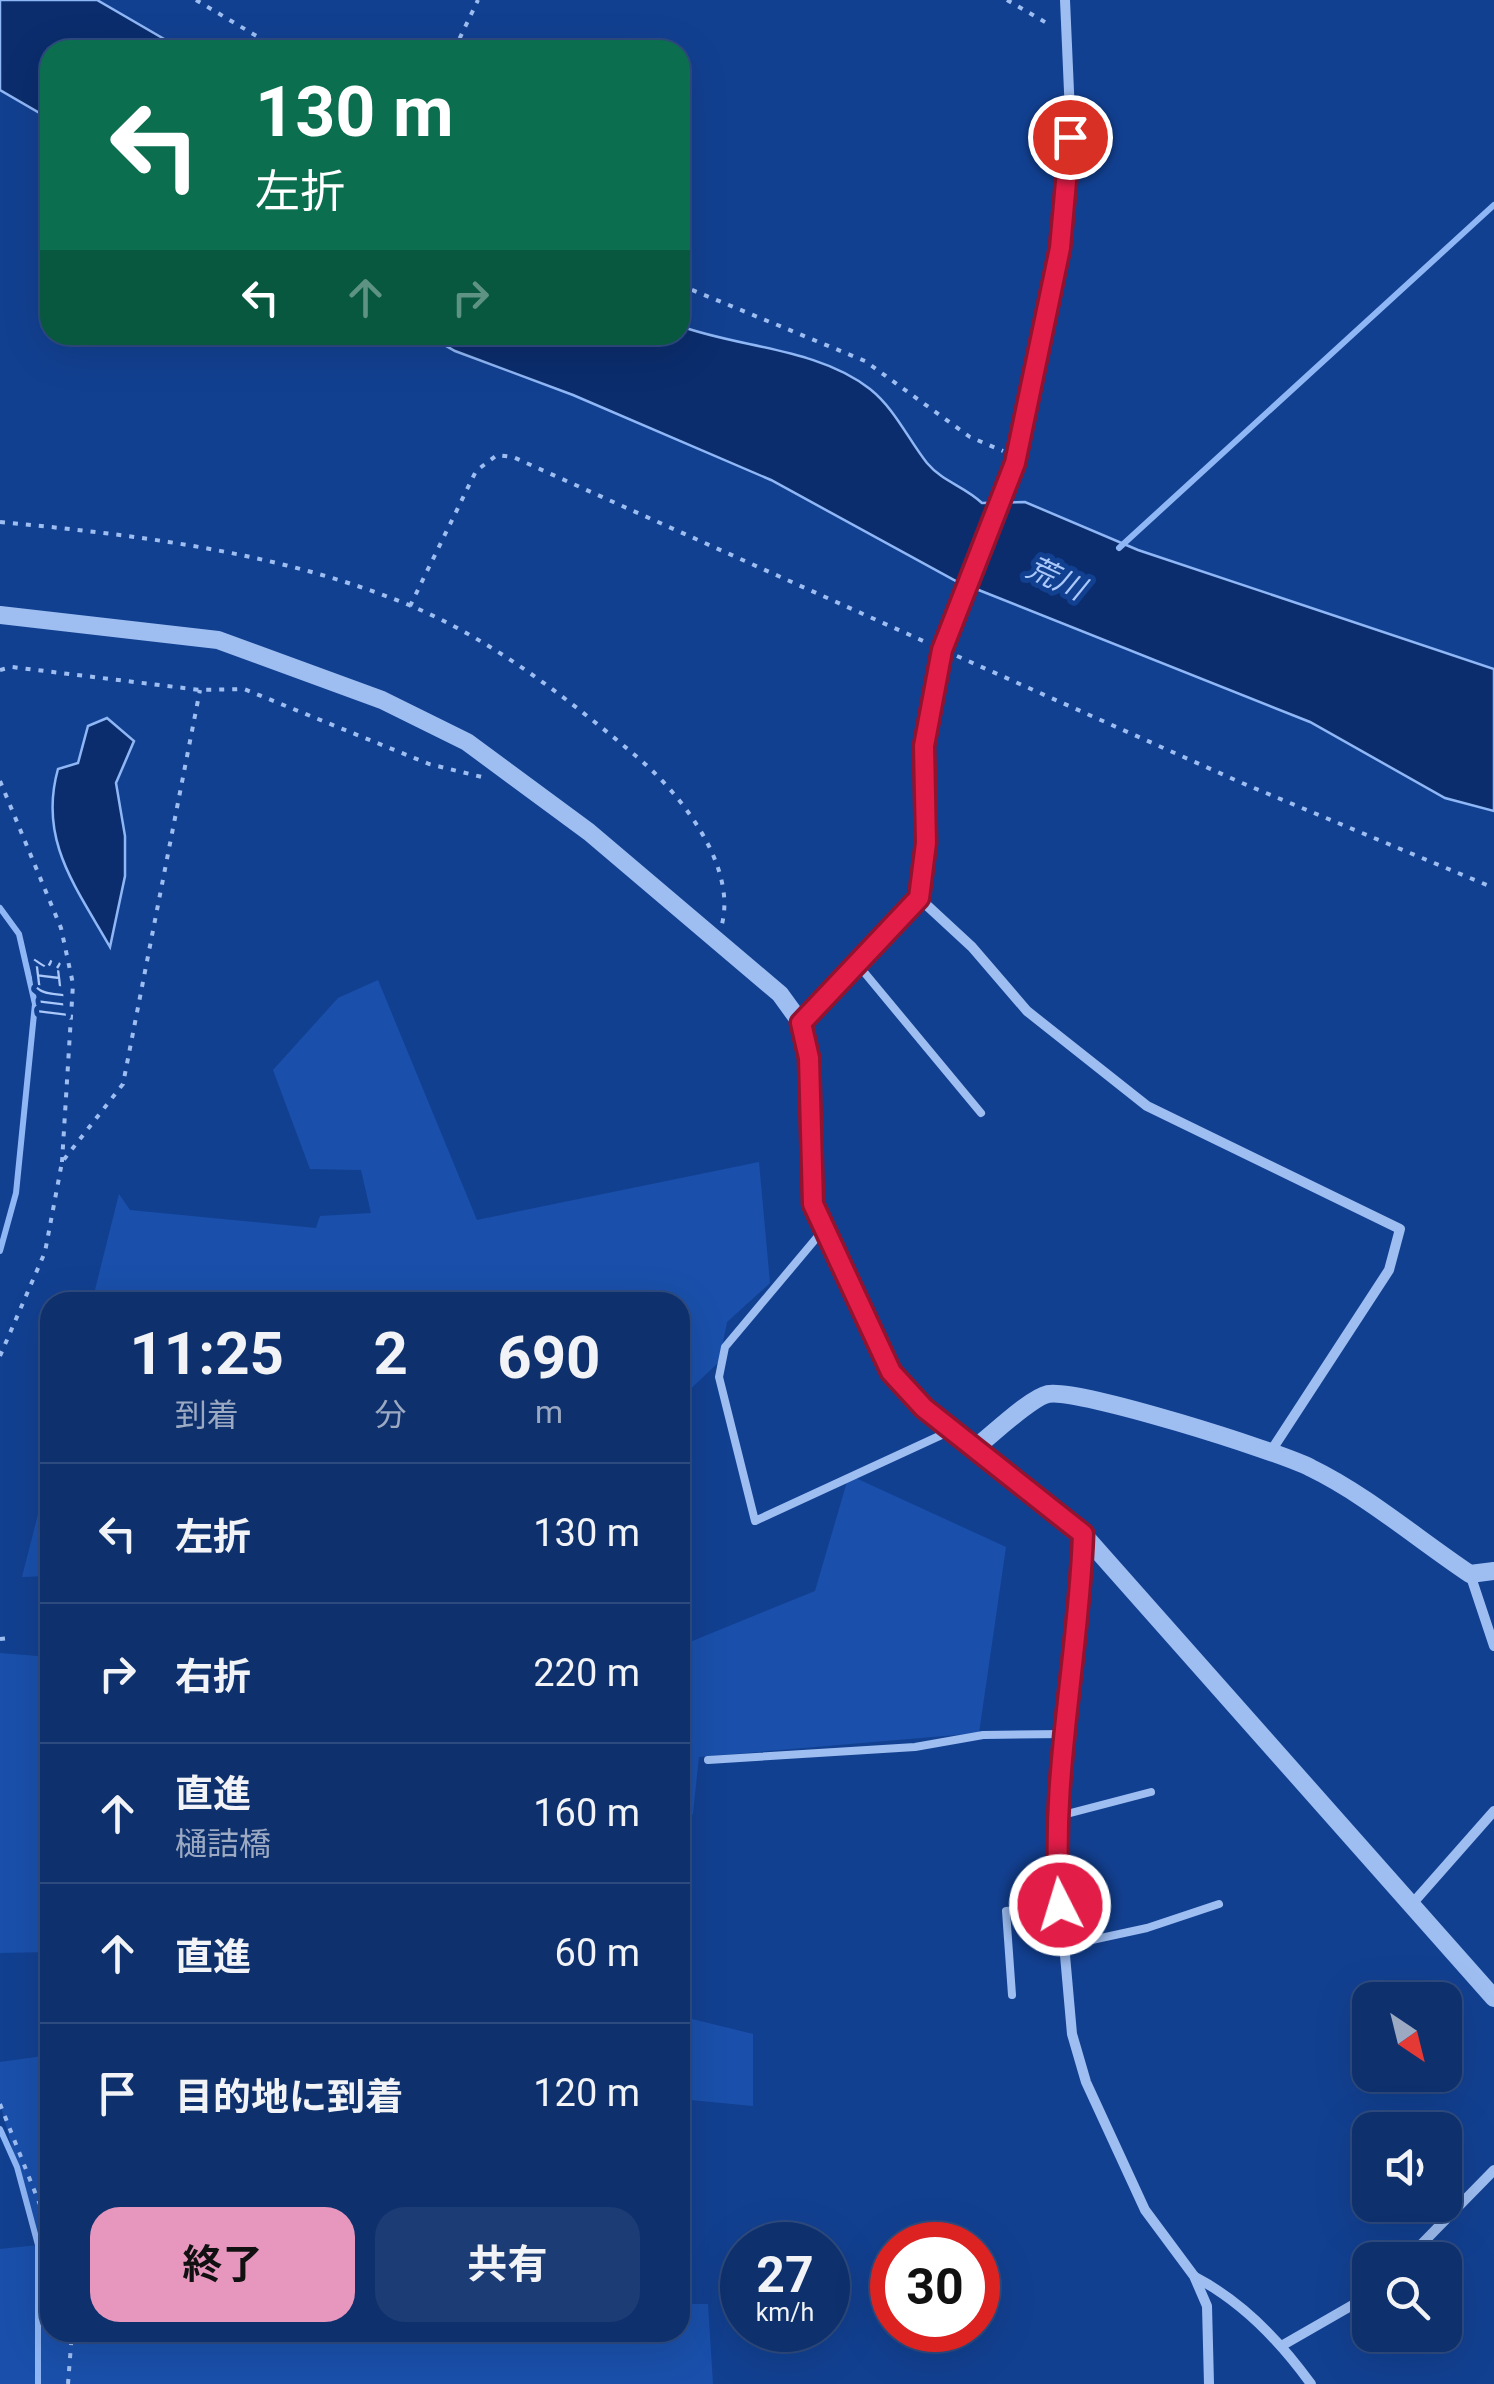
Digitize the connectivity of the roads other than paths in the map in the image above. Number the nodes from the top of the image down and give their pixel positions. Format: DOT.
graph roads {
  1 [pos="1065,0"];
  2 [pos="0,615"];
  3 [pos="919,898"];
  4 [pos="859,966"];
  5 [pos="801,1023"];
  6 [pos="982,1113"];
  7 [pos="824,1229"];
  8 [pos="951,1430"];
  9 [pos="975,1448"];
  10 [pos="1272,1450"];
  11 [pos="1083,1534"];
  12 [pos="1494,1572"];
  13 [pos="1470,1574"];
  14 [pos="1494,1646"];
  15 [pos="1066,1734"];
  16 [pos="708,1760"];
  17 [pos="1151,1792"];
  18 [pos="1494,1811"];
  19 [pos="1057,1816"];
  20 [pos="1218,1904"];
  21 [pos="1412,1904"];
  22 [pos="1060,1905"];
  23 [pos="1064,1946"];
  24 [pos="1012,1995"];
  25 [pos="1494,1998"];
  26 [pos="1494,2170"];
  27 [pos="1424,2242"];
  28 [pos="1194,2276"];
  29 [pos="1352,2305"];
  30 [pos="1283,2345"];
  31 [pos="1209,2384"];
  32 [pos="1311,2384"];
  1 -- 3 [label="street"];
  2 -- 5 [label="street"];
  3 -- 4 [label="street"];
  3 -- 10 [label="street"];
  4 -- 5 [label="street"];
  4 -- 6 [label="lane"];
  5 -- 7 [label="street"];
  7 -- 8 [label="street"];
  7 -- 8 [label="lane"];
  8 -- 9 [label="street"];
  9 -- 10 [label="street"];
  9 -- 11 [label="street"];
  10 -- 13 [label="street"];
  11 -- 15 [label="street"];
  11 -- 21 [label="street"];
  12 -- 13 [label="street"];
  13 -- 14 [label="street"];
  15 -- 16 [label="lane"];
  15 -- 19 [label="street"];
  17 -- 19 [label="lane"];
  18 -- 21 [label="street"];
  19 -- 22 [label="street"];
  20 -- 23 [label="lane"];
  21 -- 25 [label="street"];
  22 -- 23 [label="street"];
  22 -- 24 [label="lane"];
  23 -- 28 [label="street"];
  26 -- 27 [label="street"];
  28 -- 30 [label="street"];
  28 -- 31 [label="street"];
  29 -- 30 [label="street"];
  30 -- 32 [label="street"];
}
